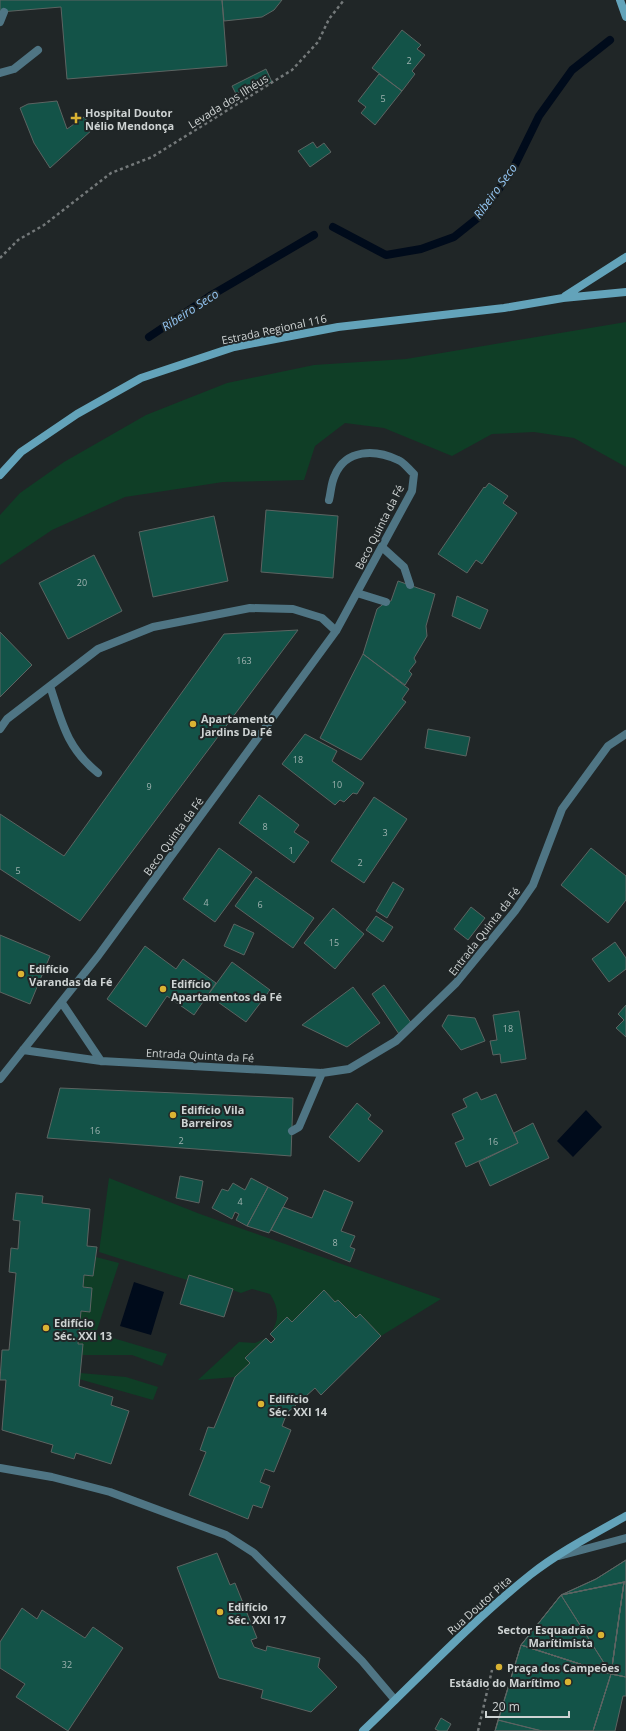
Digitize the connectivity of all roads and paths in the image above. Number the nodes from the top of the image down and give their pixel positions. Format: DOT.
graph roads {
  1 [pos="344,0"];
  2 [pos="620,0"];
  3 [pos="4,12"];
  4 [pos="626,17"];
  5 [pos="0,22"];
  6 [pos="38,50"];
  7 [pos="0,73"];
  8 [pos="626,257"];
  9 [pos="0,258"];
  10 [pos="626,292"];
  11 [pos="563,298"];
  12 [pos="0,475"];
  13 [pos="329,500"];
  14 [pos="382,547"];
  15 [pos="410,585"];
  16 [pos="357,593"];
  17 [pos="386,602"];
  18 [pos="336,631"];
  19 [pos="50,686"];
  20 [pos="0,729"];
  21 [pos="626,734"];
  22 [pos="98,773"];
  23 [pos="62,1003"];
  24 [pos="23,1050"];
  25 [pos="101,1061"];
  26 [pos="322,1073"];
  27 [pos="0,1079"];
  28 [pos="292,1131"];
  29 [pos="0,1468"];
  30 [pos="626,1516"];
  31 [pos="626,1538"];
  32 [pos="558,1556"];
  33 [pos="492,1670"];
  34 [pos="396,1700"];
  35 [pos="363,1731"];
  36 [pos="478,1731"];
  1 -- 9 [label="path, Levada dos Ilhéus"];
  2 -- 4 [label="main road"];
  3 -- 5 [label="street"];
  6 -- 7 [label="street"];
  8 -- 11 [label="main road, Estrada Regional 116"];
  10 -- 11 [label="main road, Estrada Regional 116"];
  11 -- 12 [label="main road, Estrada Regional 116"];
  13 -- 14 [label="street, Beco Quinta da Fé"];
  14 -- 15 [label="street"];
  14 -- 16 [label="street, Beco Quinta da Fé"];
  16 -- 17 [label="street"];
  16 -- 18 [label="street, Beco Quinta da Fé"];
  18 -- 19 [label="street"];
  18 -- 23 [label="street, Beco Quinta da Fé"];
  19 -- 20 [label="street"];
  19 -- 22 [label="street"];
  21 -- 26 [label="street, Entrada Quinta da Fé"];
  23 -- 24 [label="street, Beco Quinta da Fé"];
  23 -- 25 [label="street"];
  24 -- 25 [label="street, Entrada Quinta da Fé"];
  24 -- 27 [label="street, Beco Quinta da Fé"];
  25 -- 26 [label="street, Entrada Quinta da Fé"];
  26 -- 28 [label="street"];
  29 -- 34 [label="street"];
  30 -- 32 [label="main road, Rua Doutor Pita"];
  31 -- 32 [label="street"];
  32 -- 34 [label="main road, Rua Doutor Pita"];
  33 -- 36 [label="path"];
  34 -- 35 [label="main road, Rua Doutor Pita"];
}
